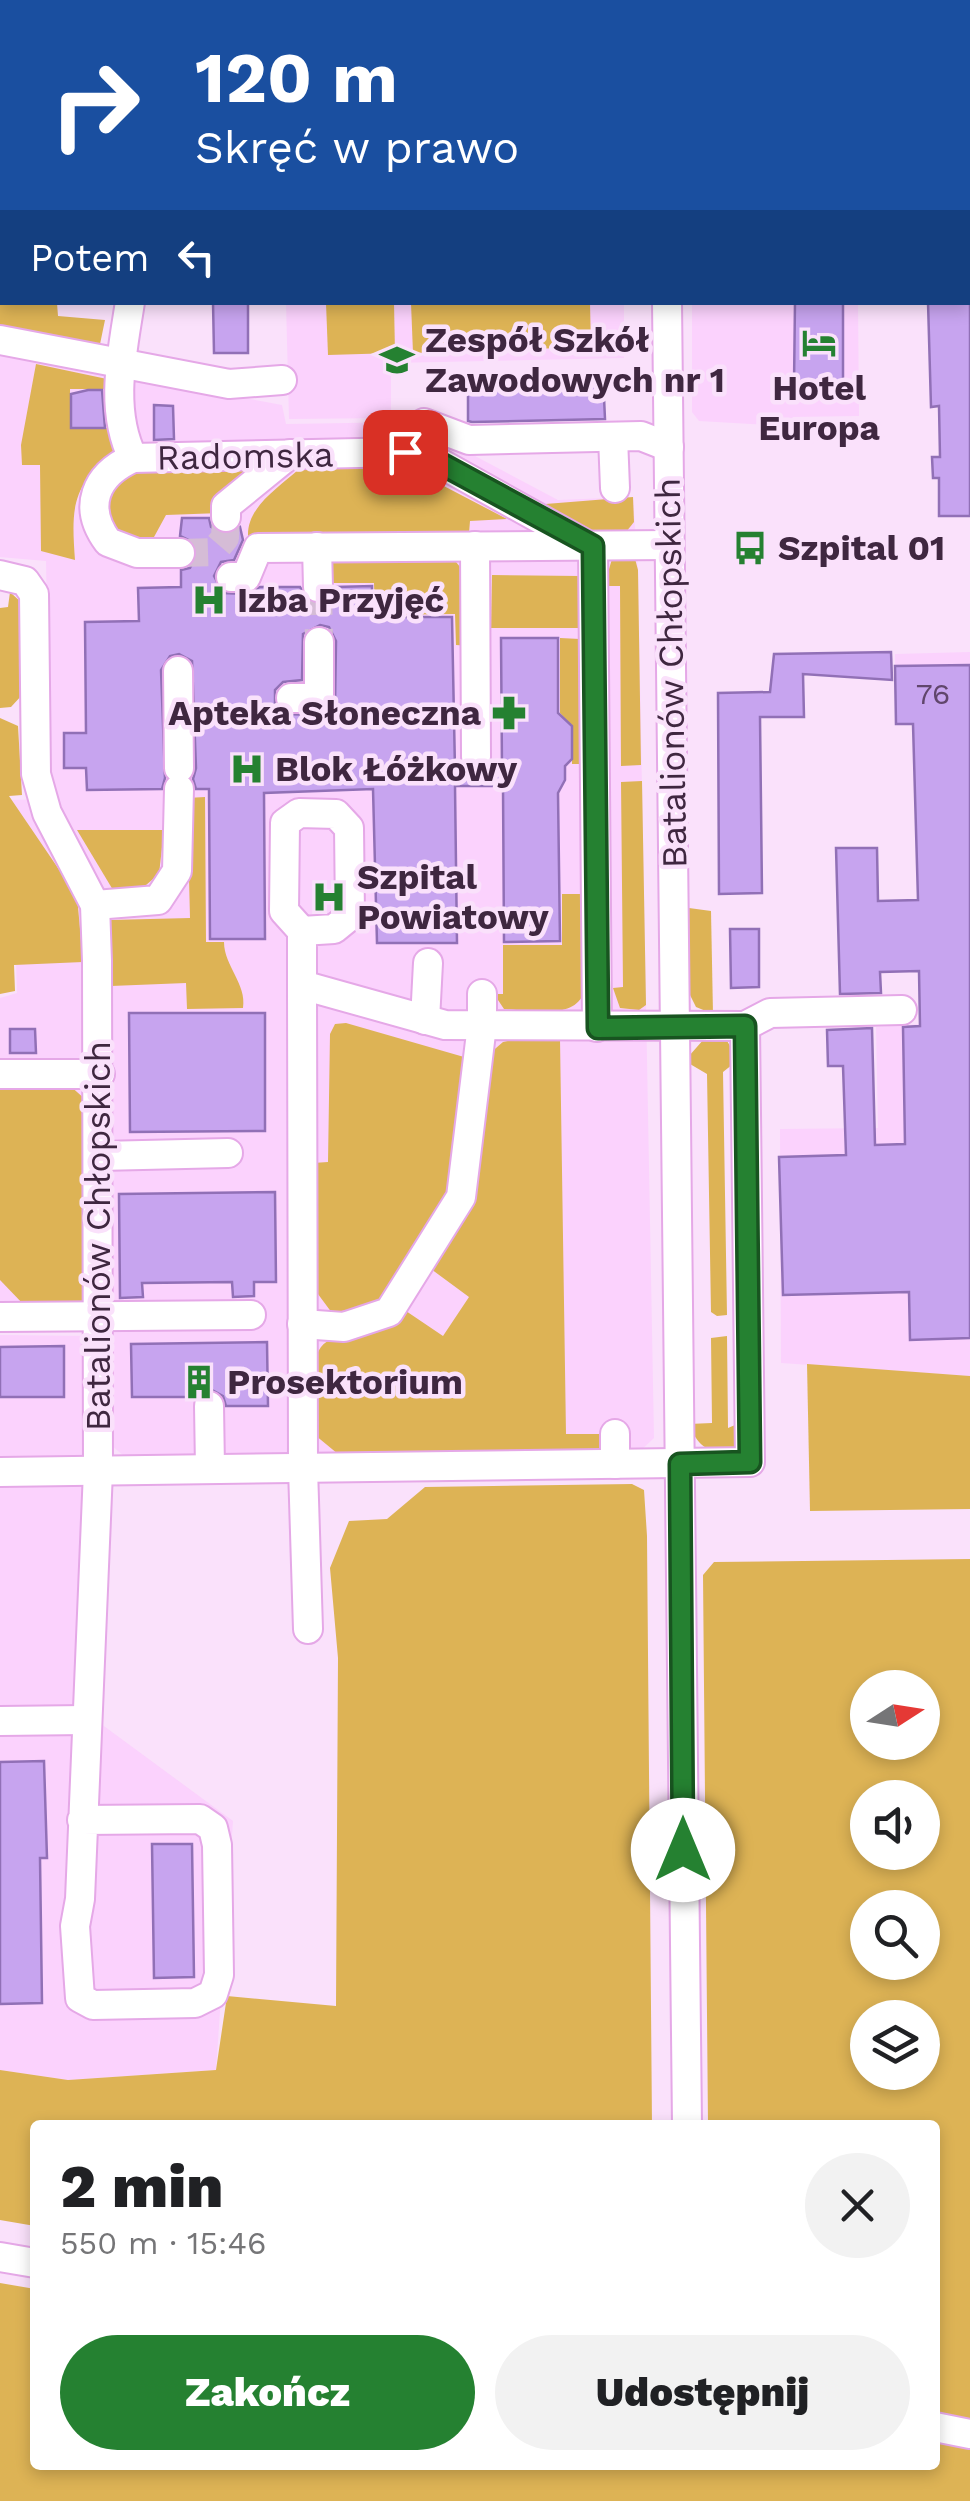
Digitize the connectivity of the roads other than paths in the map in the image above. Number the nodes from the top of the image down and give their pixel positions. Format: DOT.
graph roads {
  1 [pos="130,305"];
  2 [pos="667,305"];
  3 [pos="0,340"];
  4 [pos="120,362"];
  5 [pos="282,380"];
  6 [pos="424,423"];
  7 [pos="613,437"];
  8 [pos="670,447"];
  9 [pos="290,454"];
  10 [pos="133,458"];
  11 [pos="615,488"];
  12 [pos="226,517"];
  13 [pos="585,543"];
  14 [pos="669,545"];
  15 [pos="476,546"];
  16 [pos="317,547"];
  17 [pos="180,553"];
  18 [pos="0,574"];
  19 [pos="231,577"];
  20 [pos="318,587"];
  21 [pos="319,642"];
  22 [pos="178,672"];
  23 [pos="290,698"];
  24 [pos="476,758"];
  25 [pos="94,905"];
  26 [pos="302,931"];
  27 [pos="428,962"];
  28 [pos="302,985"];
  29 [pos="482,994"];
  30 [pos="902,1010"];
  31 [pos="426,1020"];
  32 [pos="482,1025"];
  33 [pos="745,1026"];
  34 [pos="598,1028"];
  35 [pos="675,1028"];
  36 [pos="0,1074"];
  37 [pos="100,1074"];
  38 [pos="228,1153"];
  39 [pos="100,1156"];
  40 [pos="100,1315"];
  41 [pos="251,1315"];
  42 [pos="0,1317"];
  43 [pos="302,1324"];
  44 [pos="209,1406"];
  45 [pos="615,1434"];
  46 [pos="615,1464"];
  47 [pos="680,1464"];
  48 [pos="210,1468"];
  49 [pos="303,1468"];
  50 [pos="98,1470"];
  51 [pos="0,1472"];
  52 [pos="308,1629"];
  53 [pos="86,1720"];
  54 [pos="0,1721"];
  55 [pos="82,1820"];
  56 [pos="687,2120"];
  57 [pos="0,2257"];
  58 [pos="30,2263"];
  59 [pos="940,2428"];
  60 [pos="970,2434"];
  1 -- 4 [label="street"];
  2 -- 8 [label="street, Batalionów Chłopskich"];
  3 -- 4 [label="street, Radomska"];
  4 -- 5 [label="street, Radomska"];
  4 -- 10 [label="street, Radomska"];
  6 -- 7 [label="street"];
  7 -- 8 [label="street"];
  7 -- 11 [label="street"];
  8 -- 14 [label="street, Batalionów Chłopskich"];
  9 -- 10 [label="street, Radomska"];
  9 -- 12 [label="street"];
  9 -- 13 [label="street, Radomska"];
  10 -- 17 [label="street, Radomska"];
  13 -- 14 [label="street, Radomska"];
  13 -- 15 [label="street"];
  13 -- 34 [label="street"];
  14 -- 35 [label="street, Batalionów Chłopskich"];
  15 -- 16 [label="street"];
  15 -- 24 [label="street"];
  16 -- 19 [label="street"];
  16 -- 20 [label="street"];
  18 -- 25 [label="street, Batalionów Chłopskich"];
  21 -- 23 [label="street"];
  22 -- 25 [label="street"];
  25 -- 37 [label="street, Batalionów Chłopskich"];
  26 -- 28 [label="street"];
  27 -- 31 [label="street"];
  28 -- 31 [label="street"];
  28 -- 43 [label="street"];
  29 -- 32 [label="street"];
  30 -- 33 [label="street"];
  31 -- 32 [label="street"];
  32 -- 34 [label="street"];
  32 -- 43 [label="street"];
  33 -- 35 [label="street"];
  33 -- 47 [label="street"];
  34 -- 35 [label="street"];
  35 -- 47 [label="street, Batalionów Chłopskich"];
  36 -- 37 [label="street"];
  37 -- 39 [label="street, Batalionów Chłopskich"];
  38 -- 39 [label="street"];
  39 -- 40 [label="street, Batalionów Chłopskich"];
  40 -- 41 [label="street"];
  40 -- 42 [label="street"];
  40 -- 50 [label="street, Batalionów Chłopskich"];
  43 -- 49 [label="street"];
  44 -- 48 [label="street"];
  45 -- 46 [label="street"];
  46 -- 47 [label="street, Batalionów Chłopskich"];
  46 -- 49 [label="street, Batalionów Chłopskich"];
  47 -- 56 [label="street, Batalionów Chłopskich"];
  48 -- 49 [label="street, Batalionów Chłopskich"];
  48 -- 50 [label="street, Batalionów Chłopskich"];
  49 -- 52 [label="street"];
  50 -- 51 [label="street"];
  50 -- 53 [label="street"];
  53 -- 54 [label="street"];
  53 -- 55 [label="street"];
  55 -- 55 [label="street"];
  57 -- 58 [label="street"];
  59 -- 60 [label="street"];
}
